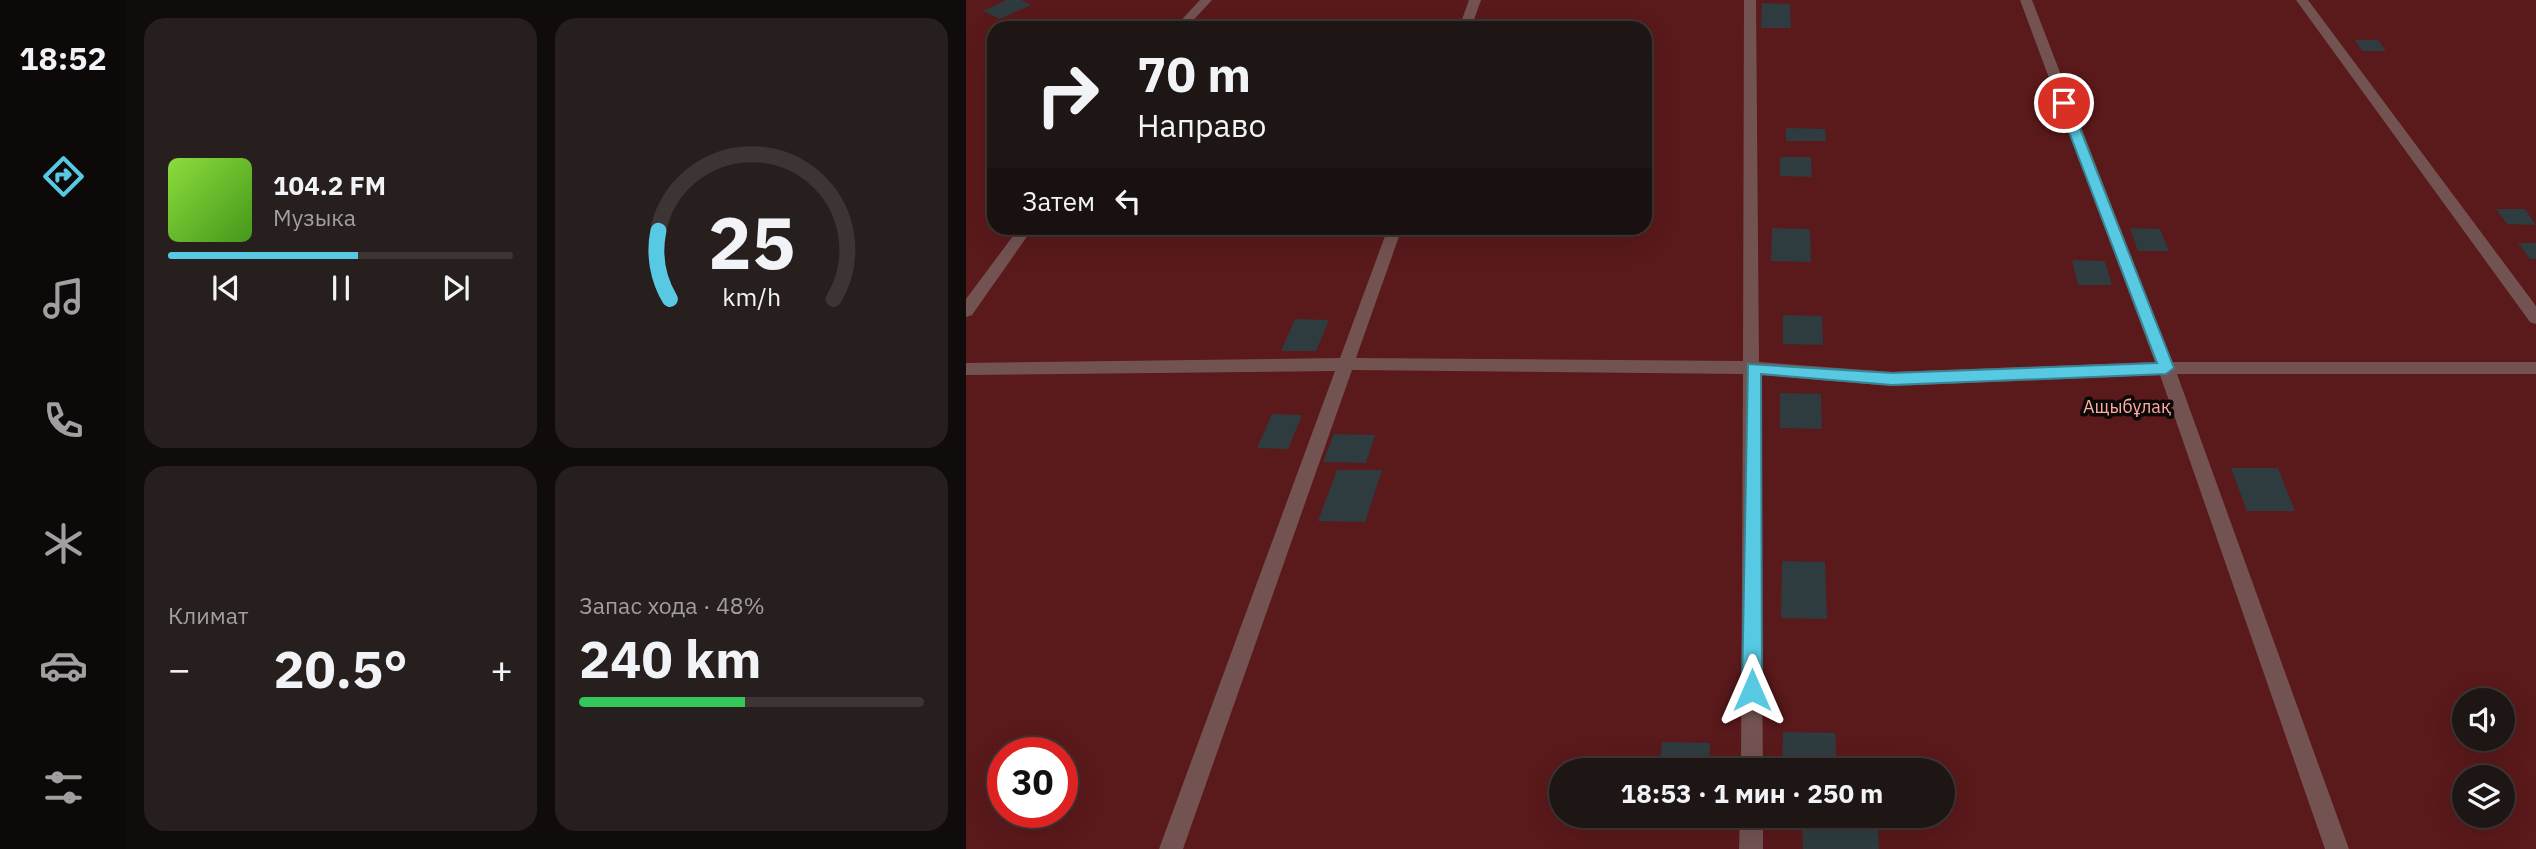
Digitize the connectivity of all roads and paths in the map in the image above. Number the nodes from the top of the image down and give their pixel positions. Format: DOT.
graph roads {
  1 [pos="1206,0"];
  2 [pos="1475,0"];
  3 [pos="1750,0"];
  4 [pos="2026,0"];
  5 [pos="2302,0"];
  6 [pos="1186,21"];
  7 [pos="1468,21"];
  8 [pos="1021,235"];
  9 [pos="1393,235"];
  10 [pos="966,311"];
  11 [pos="2536,318"];
  12 [pos="1347,363"];
  13 [pos="1753,368"];
  14 [pos="2166,368"];
  15 [pos="2536,368"];
  16 [pos="966,369"];
  17 [pos="1752,758"];
  18 [pos="1752,828"];
  19 [pos="1171,849"];
  20 [pos="1751,849"];
  21 [pos="2337,849"];
  1 -- 6 [label="street"];
  2 -- 7 [label="street"];
  3 -- 13 [label="street"];
  4 -- 14 [label="street"];
  5 -- 11 [label="street"];
  8 -- 10 [label="street"];
  9 -- 12 [label="street"];
  12 -- 13 [label="street"];
  12 -- 16 [label="street"];
  12 -- 19 [label="street"];
  13 -- 14 [label="street"];
  13 -- 17 [label="street"];
  14 -- 15 [label="street"];
  14 -- 21 [label="street"];
  18 -- 20 [label="street"];
}
